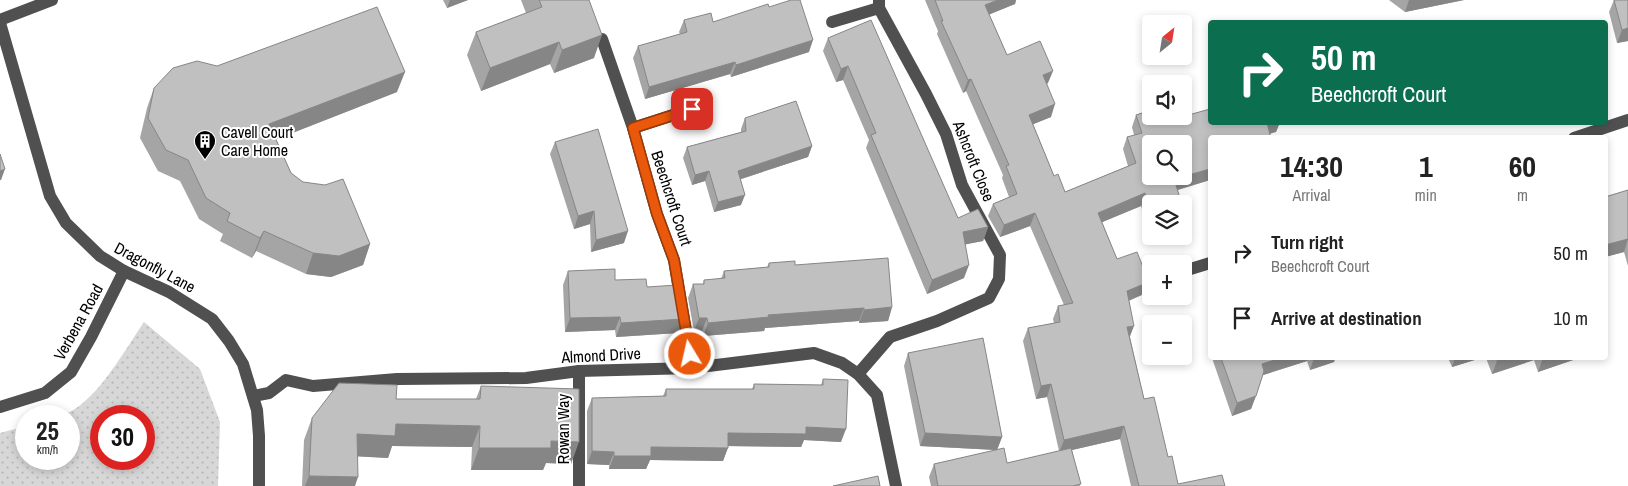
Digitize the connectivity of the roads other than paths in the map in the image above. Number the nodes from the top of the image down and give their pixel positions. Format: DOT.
graph roads {
  1 [pos="52,0"];
  2 [pos="879,4"];
  3 [pos="0,21"];
  4 [pos="832,22"];
  5 [pos="602,39"];
  6 [pos="692,109"];
  7 [pos="1628,120"];
  8 [pos="633,128"];
  9 [pos="1583,135"];
  10 [pos="1208,263"];
  11 [pos="1192,269"];
  12 [pos="124,271"];
  13 [pos="692,368"];
  14 [pos="579,371"];
  15 [pos="858,374"];
  16 [pos="253,396"];
  17 [pos="0,407"];
  18 [pos="260,486"];
  19 [pos="579,486"];
  20 [pos="896,486"];
  1 -- 3 [label="street"];
  2 -- 4 [label="street, Ashcroft Close"];
  2 -- 15 [label="street, Ashcroft Close"];
  3 -- 12 [label="street, Dragonfly Lane"];
  5 -- 8 [label="street, Beechcroft Court"];
  6 -- 8 [label="street"];
  7 -- 9 [label="street"];
  8 -- 13 [label="street, Beechcroft Court"];
  10 -- 11 [label="street"];
  12 -- 16 [label="street, Dragonfly Lane"];
  12 -- 17 [label="street, Verbena Road"];
  13 -- 14 [label="street, Almond Drive"];
  13 -- 15 [label="street, Almond Drive"];
  14 -- 16 [label="street, Almond Drive"];
  14 -- 19 [label="street, Rowan Way"];
  15 -- 20 [label="street, Almond Drive"];
  16 -- 18 [label="street, Dragonfly Lane"];
}
